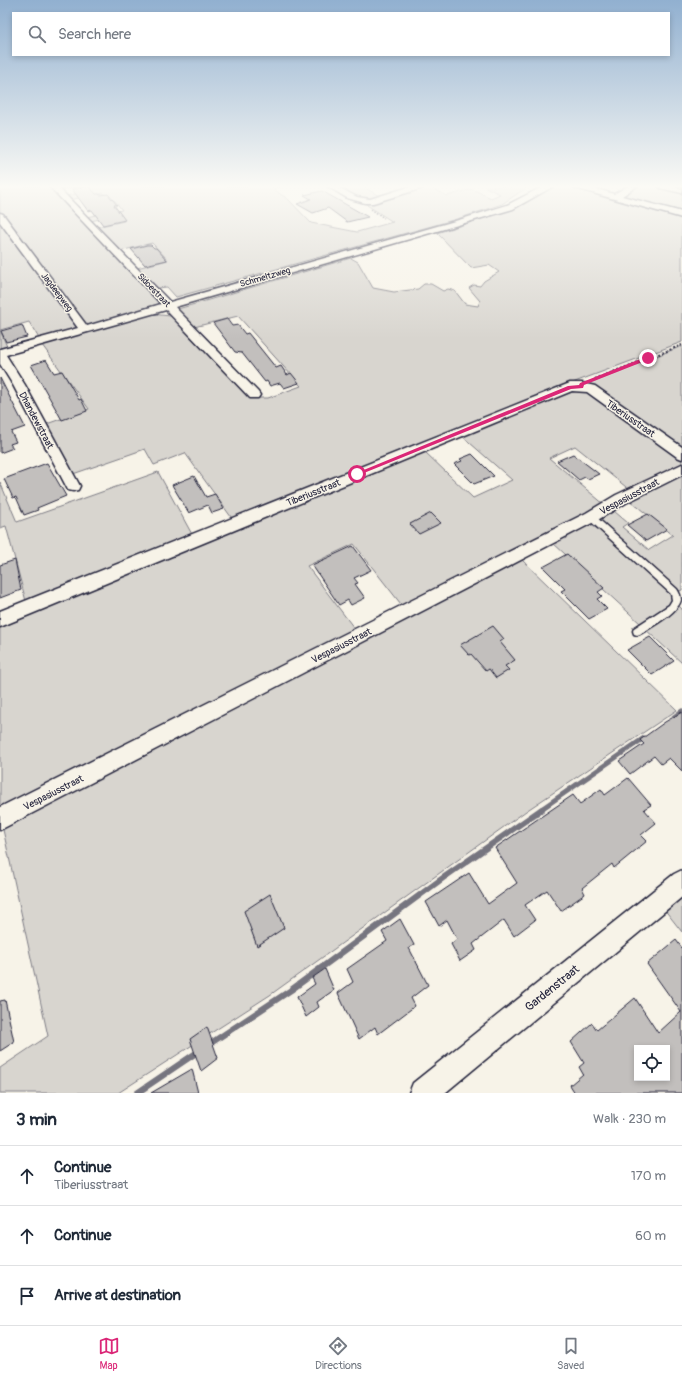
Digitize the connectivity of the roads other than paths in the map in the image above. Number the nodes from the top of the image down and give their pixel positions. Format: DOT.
graph roads {
  1 [pos="16,237"];
  2 [pos="102,237"];
  3 [pos="409,237"];
  4 [pos="169,306"];
  5 [pos="85,330"];
  6 [pos="0,354"];
  7 [pos="254,395"];
  8 [pos="682,454"];
  9 [pos="682,469"];
  10 [pos="73,486"];
  11 [pos="591,517"];
  12 [pos="0,619"];
  13 [pos="637,631"];
  14 [pos="0,819"];
  15 [pos="682,882"];
  16 [pos="423,1093"];
  1 -- 5 [label="street, Jagdeepweg"];
  2 -- 4 [label="street, Sidoestraat"];
  3 -- 4 [label="street, Schmeltzweg"];
  4 -- 5 [label="street, Schmeltzweg"];
  4 -- 7 [label="street, Sidoestraat"];
  5 -- 6 [label="street, Schmeltzweg"];
  6 -- 10 [label="street, Dhandewstraat"];
  8 -- 12 [label="street, Tiberiusstraat"];
  9 -- 11 [label="street, Vespasiusstraat"];
  11 -- 13 [label="lane"];
  11 -- 14 [label="street, Vespasiusstraat"];
  15 -- 16 [label="street, Gardenstraat"];
}
